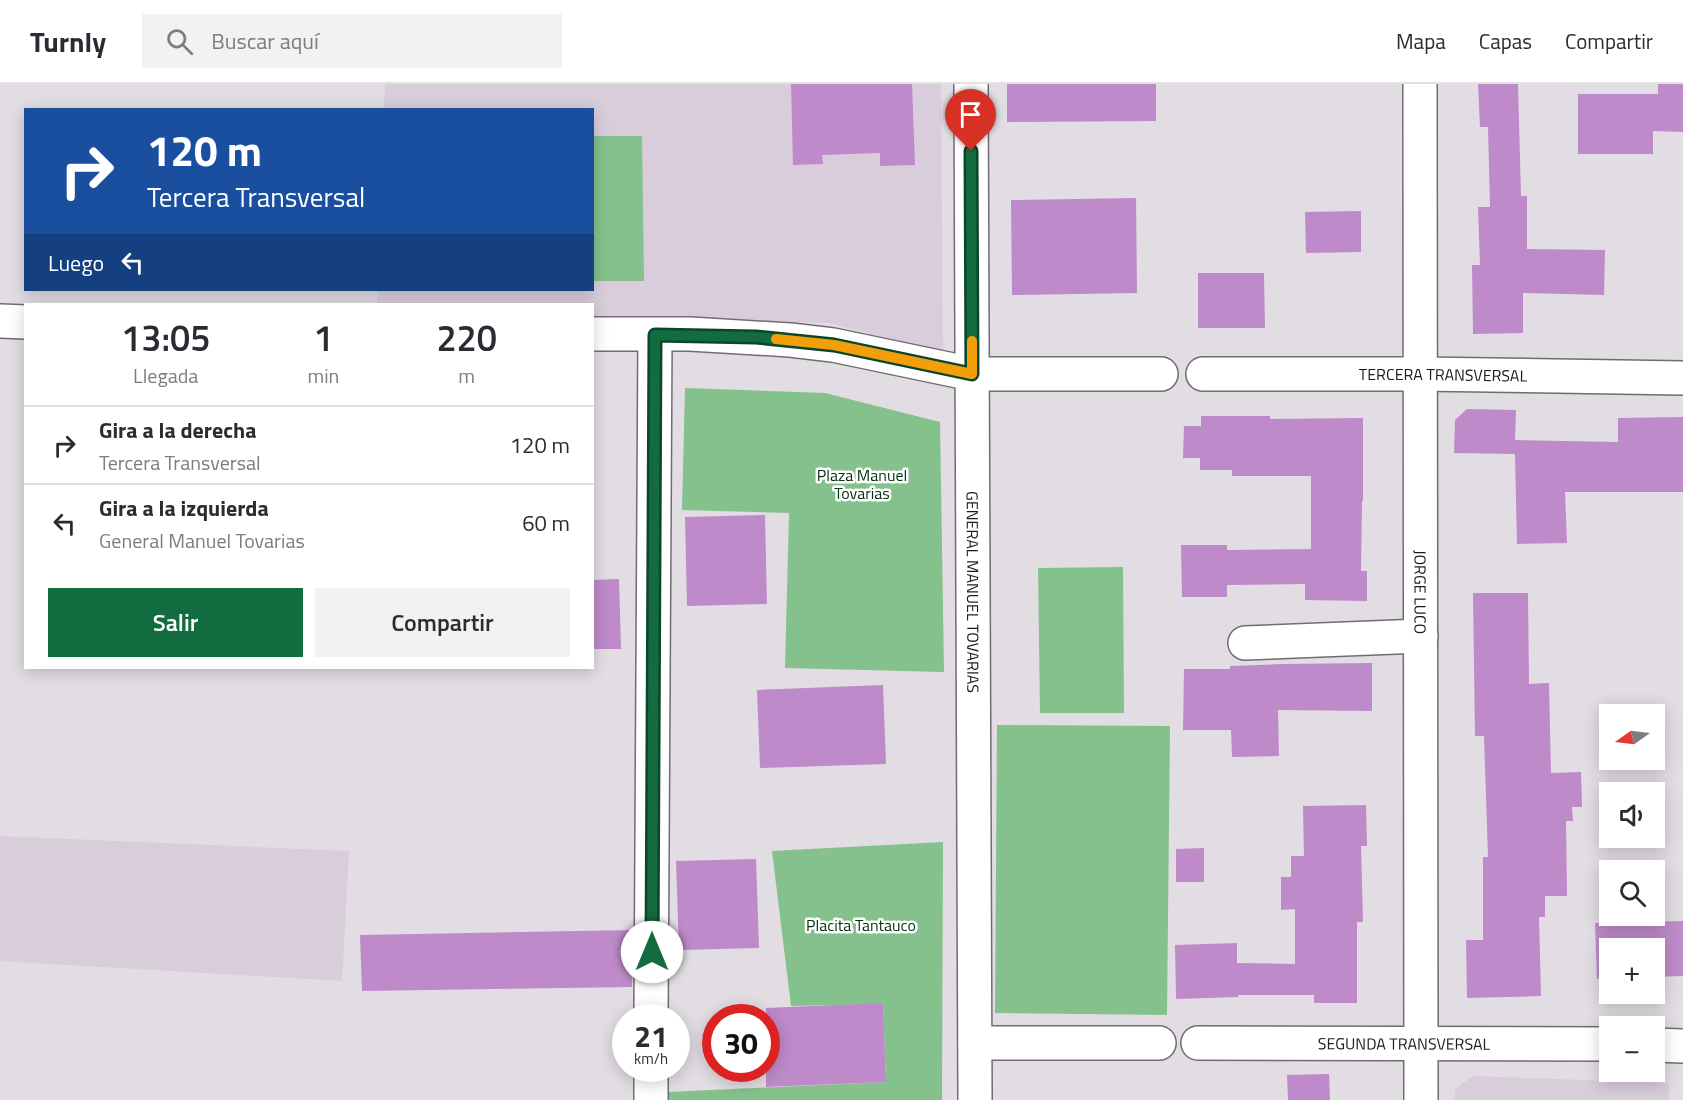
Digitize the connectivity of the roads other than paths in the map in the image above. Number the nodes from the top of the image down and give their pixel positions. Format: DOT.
graph roads {
  1 [pos="970,84"];
  2 [pos="1420,84"];
  3 [pos="0,321"];
  4 [pos="24,322"];
  5 [pos="594,334"];
  6 [pos="655,335"];
  7 [pos="972,374"];
  8 [pos="1161,374"];
  9 [pos="1203,374"];
  10 [pos="1420,374"];
  11 [pos="1683,378"];
  12 [pos="1421,636"];
  13 [pos="1245,643"];
  14 [pos="651,1004"];
  15 [pos="975,1043"];
  16 [pos="1159,1043"];
  17 [pos="1198,1043"];
  18 [pos="1420,1044"];
  19 [pos="1599,1044"];
  20 [pos="1665,1045"];
  21 [pos="1683,1046"];
  22 [pos="651,1082"];
  23 [pos="651,1100"];
  24 [pos="975,1100"];
  25 [pos="1421,1100"];
  1 -- 7 [label="street, GENERAL MANUEL TOVARIAS"];
  2 -- 10 [label="street, JORGE LUCO"];
  3 -- 4 [label="street"];
  5 -- 6 [label="street"];
  6 -- 7 [label="street"];
  6 -- 14 [label="street"];
  7 -- 8 [label="street"];
  7 -- 15 [label="street, GENERAL MANUEL TOVARIAS"];
  9 -- 10 [label="street, TERCERA TRANSVERSAL"];
  10 -- 11 [label="street, TERCERA TRANSVERSAL"];
  10 -- 12 [label="street, JORGE LUCO"];
  12 -- 13 [label="street"];
  12 -- 18 [label="street, JORGE LUCO"];
  15 -- 16 [label="street"];
  15 -- 24 [label="street, GENERAL MANUEL TOVARIAS"];
  17 -- 18 [label="street, SEGUNDA TRANSVERSAL"];
  18 -- 19 [label="street, SEGUNDA TRANSVERSAL"];
  18 -- 25 [label="street, JORGE LUCO"];
  20 -- 21 [label="street"];
  22 -- 23 [label="street"];
}
